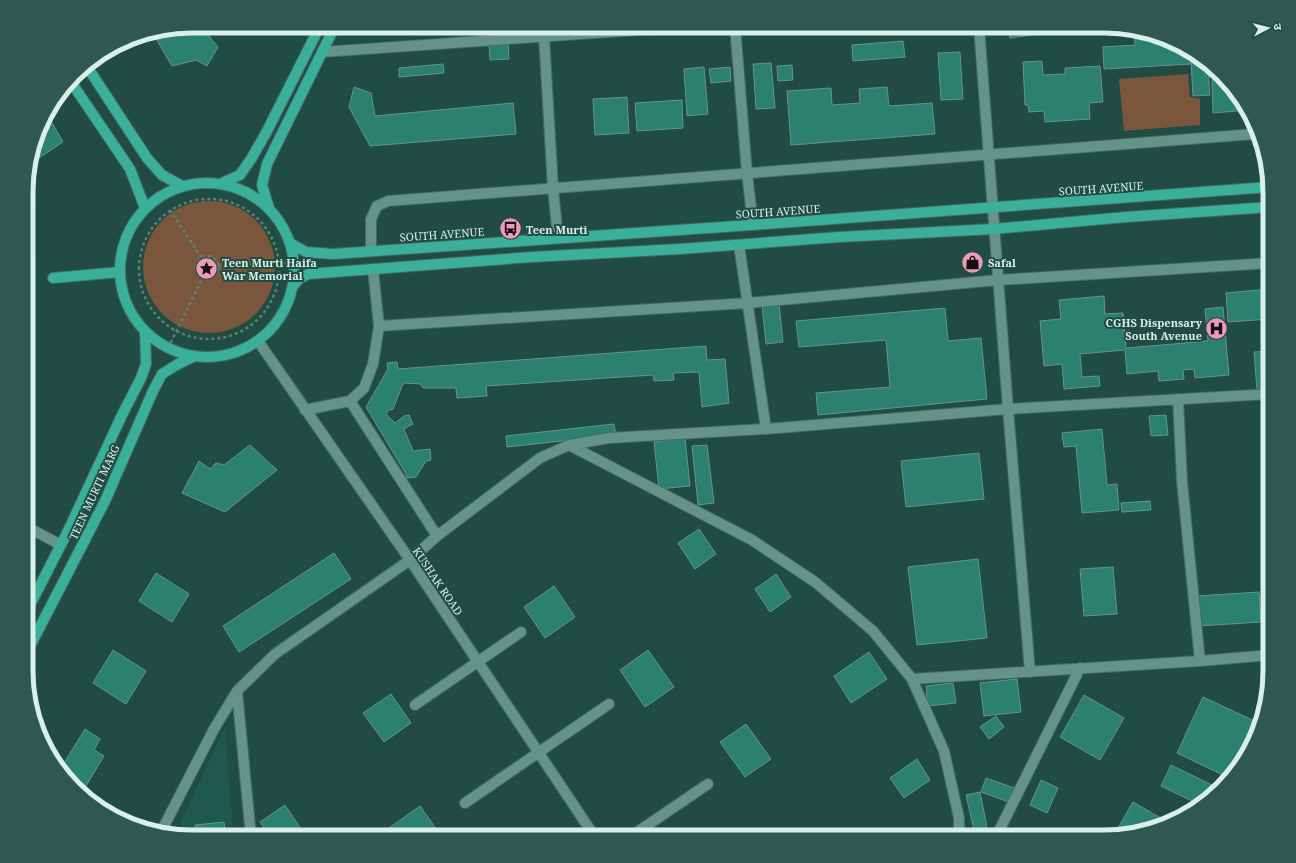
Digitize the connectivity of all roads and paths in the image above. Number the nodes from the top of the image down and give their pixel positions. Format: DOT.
graph roads {
  1 [pos="316,33"];
  2 [pos="332,33"];
  3 [pos="590,33"];
  4 [pos="736,33"];
  5 [pos="980,33"];
  6 [pos="544,36"];
  7 [pos="322,52"];
  8 [pos="90,71"];
  9 [pos="74,86"];
  10 [pos="1252,134"];
  11 [pos="989,155"];
  12 [pos="747,173"];
  13 [pos="222,183"];
  14 [pos="182,186"];
  15 [pos="553,188"];
  16 [pos="1263,189"];
  17 [pos="1263,207"];
  18 [pos="145,208"];
  19 [pos="268,208"];
  20 [pos="993,208"];
  21 [pos="170,210"];
  22 [pos="753,225"];
  23 [pos="994,229"];
  24 [pos="558,238"];
  25 [pos="290,243"];
  26 [pos="740,245"];
  27 [pos="371,251"];
  28 [pos="201,257"];
  29 [pos="1263,262"];
  30 [pos="294,263"];
  31 [pos="278,264"];
  32 [pos="218,266"];
  33 [pos="373,269"];
  34 [pos="120,272"];
  35 [pos="203,277"];
  36 [pos="53,278"];
  37 [pos="998,280"];
  38 [pos="293,286"];
  39 [pos="748,303"];
  40 [pos="379,326"];
  41 [pos="145,331"];
  42 [pos="176,331"];
  43 [pos="258,341"];
  44 [pos="168,348"];
  45 [pos="195,356"];
  46 [pos="1263,394"];
  47 [pos="1178,399"];
  48 [pos="350,401"];
  49 [pos="1008,409"];
  50 [pos="305,410"];
  51 [pos="766,429"];
  52 [pos="569,445"];
  53 [pos="33,530"];
  54 [pos="437,536"];
  55 [pos="61,544"];
  56 [pos="410,560"];
  57 [pos="33,599"];
  58 [pos="521,632"];
  59 [pos="33,640"];
  60 [pos="1263,656"];
  61 [pos="1200,661"];
  62 [pos="477,662"];
  63 [pos="1080,668"];
  64 [pos="1030,672"];
  65 [pos="912,679"];
  66 [pos="237,691"];
  67 [pos="609,704"];
  68 [pos="415,705"];
  69 [pos="538,753"];
  70 [pos="708,784"];
  71 [pos="465,803"];
  72 [pos="163,827"];
  73 [pos="250,830"];
  74 [pos="590,830"];
  75 [pos="640,830"];
  76 [pos="960,830"];
  77 [pos="999,830"];
  1 -- 13 [label="main road"];
  2 -- 7 [label="main road"];
  3 -- 6 [label="street"];
  4 -- 12 [label="street"];
  5 -- 11 [label="street"];
  6 -- 7 [label="street"];
  6 -- 15 [label="street"];
  7 -- 19 [label="main road"];
  8 -- 14 [label="main road"];
  9 -- 18 [label="main road"];
  10 -- 11 [label="street"];
  11 -- 12 [label="street"];
  11 -- 20 [label="street"];
  12 -- 15 [label="street"];
  12 -- 22 [label="street"];
  13 -- 14 [label="main road"];
  13 -- 19 [label="main road"];
  14 -- 18 [label="main road"];
  15 -- 24 [label="street"];
  15 -- 27 [label="street"];
  16 -- 20 [label="main road, SOUTH AVENUE"];
  17 -- 23 [label="main road"];
  18 -- 34 [label="main road"];
  19 -- 25 [label="main road"];
  20 -- 22 [label="main road, SOUTH AVENUE"];
  20 -- 23 [label="street"];
  21 -- 28 [label="path"];
  21 -- 31 [label="path"];
  21 -- 42 [label="path"];
  22 -- 24 [label="main road, SOUTH AVENUE"];
  23 -- 26 [label="main road"];
  23 -- 37 [label="street"];
  24 -- 27 [label="main road, SOUTH AVENUE"];
  25 -- 27 [label="main road, SOUTH AVENUE"];
  25 -- 30 [label="main road"];
  26 -- 33 [label="main road"];
  26 -- 39 [label="street"];
  28 -- 32 [label="path"];
  28 -- 35 [label="path"];
  29 -- 37 [label="street"];
  30 -- 31 [label="path"];
  30 -- 38 [label="main road"];
  31 -- 32 [label="path"];
  31 -- 42 [label="path"];
  32 -- 35 [label="path"];
  33 -- 38 [label="main road"];
  33 -- 40 [label="street"];
  34 -- 36 [label="main road"];
  34 -- 41 [label="main road"];
  35 -- 42 [label="path"];
  37 -- 39 [label="street"];
  37 -- 49 [label="street"];
  38 -- 43 [label="main road"];
  39 -- 40 [label="street"];
  39 -- 51 [label="street"];
  40 -- 48 [label="street"];
  41 -- 44 [label="main road"];
  41 -- 55 [label="main road, TEEN MURTI MARG"];
  42 -- 44 [label="path"];
  43 -- 45 [label="main road"];
  43 -- 50 [label="street, KUSHAK ROAD"];
  44 -- 45 [label="main road"];
  45 -- 59 [label="main road, TEEN MURTI MARG"];
  46 -- 47 [label="street"];
  47 -- 49 [label="street"];
  47 -- 61 [label="street"];
  48 -- 50 [label="street"];
  48 -- 54 [label="street"];
  49 -- 51 [label="street"];
  49 -- 64 [label="street"];
  50 -- 56 [label="street, KUSHAK ROAD"];
  51 -- 52 [label="street"];
  52 -- 54 [label="street"];
  52 -- 65 [label="street"];
  53 -- 55 [label="street"];
  54 -- 56 [label="street"];
  55 -- 57 [label="main road, TEEN MURTI MARG"];
  56 -- 62 [label="street, KUSHAK ROAD"];
  56 -- 66 [label="street"];
  58 -- 62 [label="street"];
  60 -- 61 [label="street"];
  61 -- 63 [label="street"];
  62 -- 68 [label="street"];
  62 -- 69 [label="street, KUSHAK ROAD"];
  63 -- 64 [label="street"];
  63 -- 77 [label="street"];
  64 -- 65 [label="street"];
  65 -- 76 [label="street"];
  66 -- 72 [label="street"];
  66 -- 73 [label="street"];
  67 -- 69 [label="street"];
  69 -- 71 [label="street"];
  69 -- 74 [label="street, KUSHAK ROAD"];
  70 -- 75 [label="street"];
}
